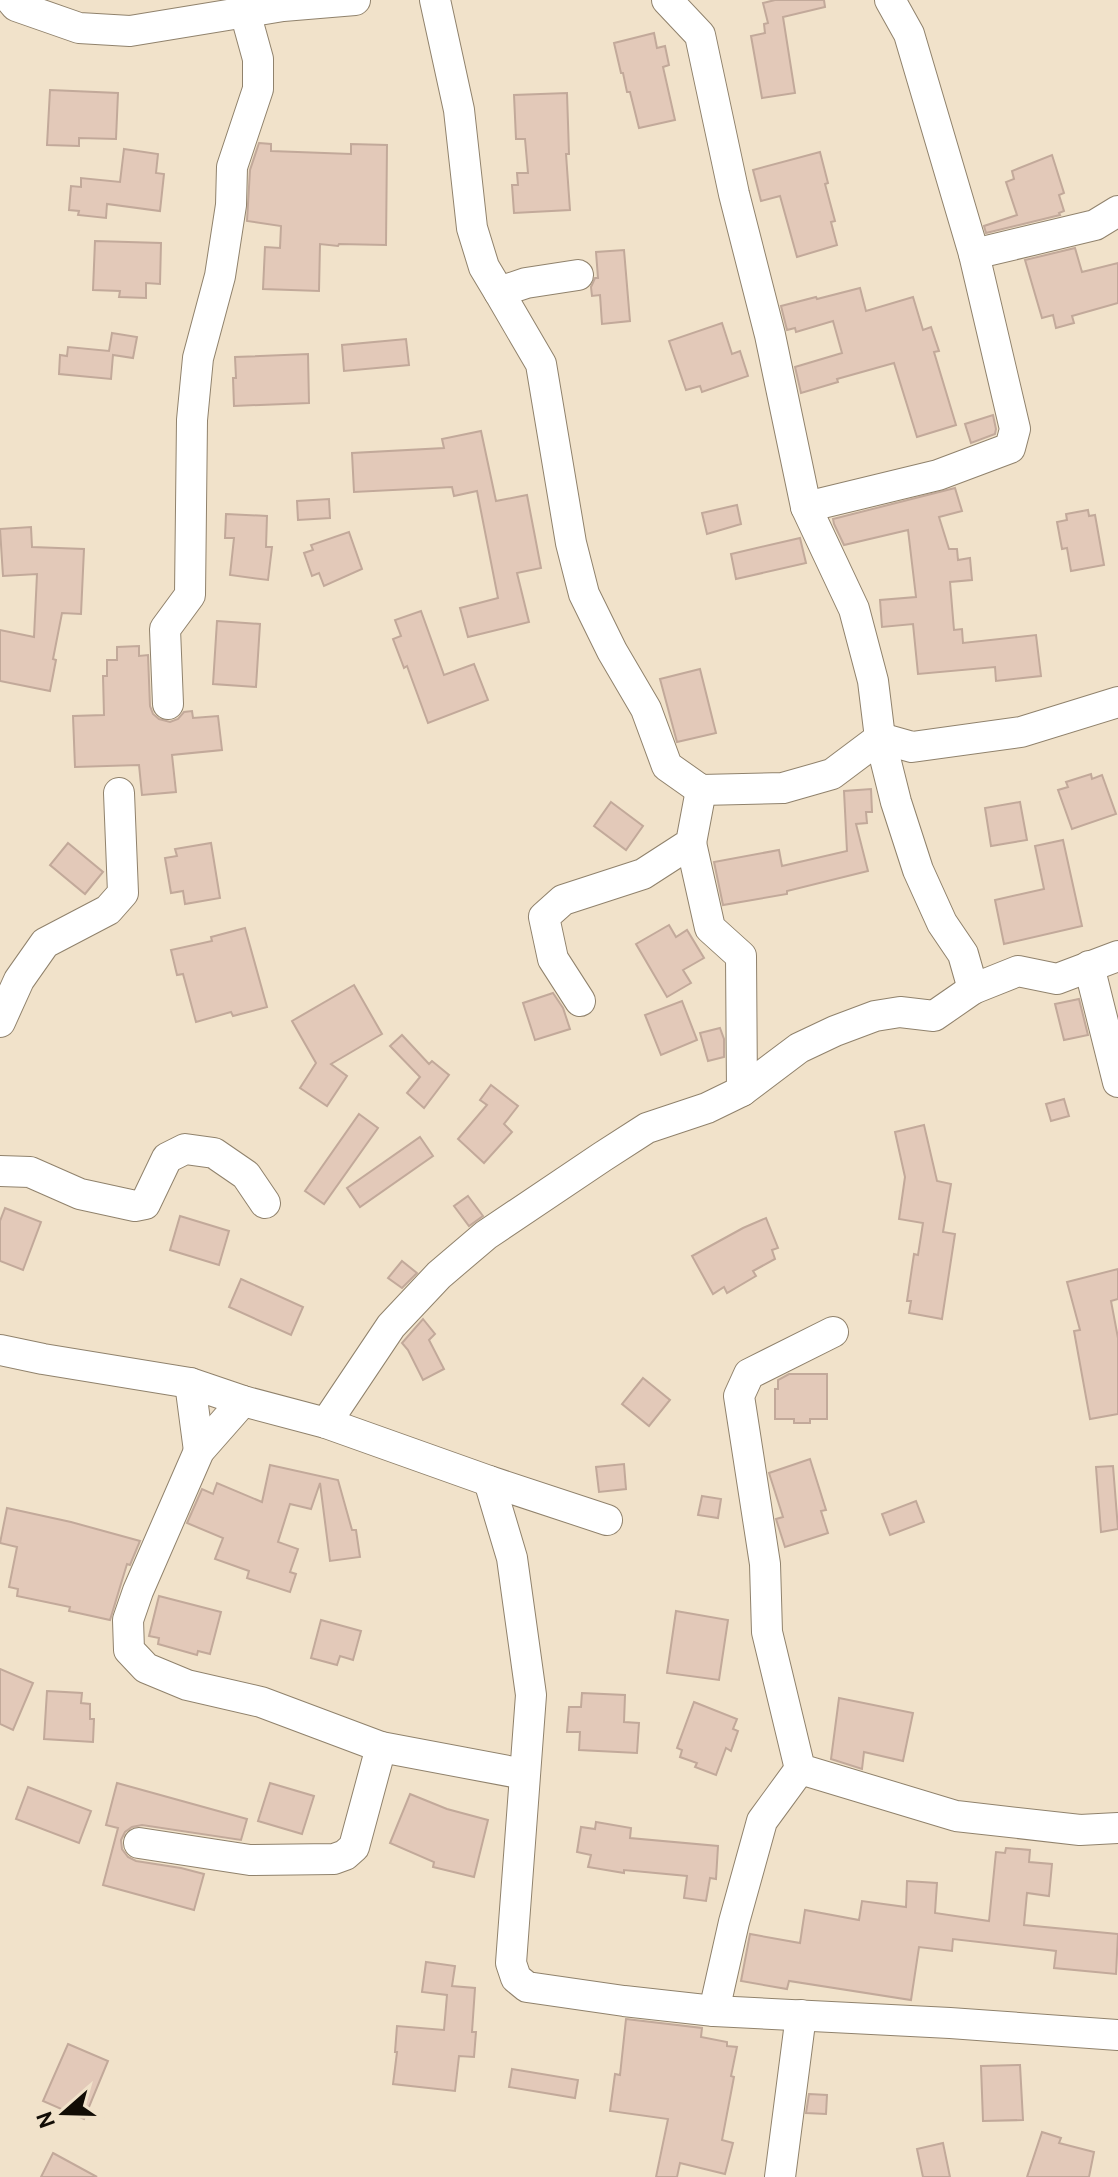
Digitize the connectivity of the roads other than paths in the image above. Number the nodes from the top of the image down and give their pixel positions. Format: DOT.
graph roads {
  1 [pos="11,0"];
  2 [pos="355,0"];
  3 [pos="435,0"];
  4 [pos="667,0"];
  5 [pos="890,0"];
  6 [pos="245,12"];
  7 [pos="1118,211"];
  8 [pos="974,254"];
  9 [pos="578,275"];
  10 [pos="499,292"];
  11 [pos="806,507"];
  12 [pos="1118,702"];
  13 [pos="168,704"];
  14 [pos="880,738"];
  15 [pos="701,790"];
  16 [pos="119,793"];
  17 [pos="691,843"];
  18 [pos="1118,956"];
  19 [pos="1089,966"];
  20 [pos="973,989"];
  21 [pos="580,1001"];
  22 [pos="0,1022"];
  23 [pos="1118,1082"];
  24 [pos="742,1091"];
  25 [pos="0,1171"];
  26 [pos="265,1203"];
  27 [pos="833,1332"];
  28 [pos="0,1350"];
  29 [pos="190,1383"];
  30 [pos="243,1401"];
  31 [pos="326,1423"];
  32 [pos="199,1451"];
  33 [pos="489,1481"];
  34 [pos="607,1520"];
  35 [pos="381,1747"];
  36 [pos="800,1769"];
  37 [pos="524,1774"];
  38 [pos="1118,1828"];
  39 [pos="139,1843"];
  40 [pos="714,2011"];
  41 [pos="801,2015"];
  42 [pos="1118,2035"];
  43 [pos="780,2177"];
  1 -- 6 [label="street"];
  2 -- 6 [label="street"];
  3 -- 10 [label="street"];
  4 -- 11 [label="street"];
  5 -- 8 [label="street"];
  6 -- 13 [label="street"];
  7 -- 8 [label="street"];
  8 -- 11 [label="street"];
  9 -- 10 [label="street"];
  10 -- 15 [label="street"];
  11 -- 14 [label="street"];
  12 -- 14 [label="street"];
  14 -- 15 [label="street"];
  14 -- 20 [label="street"];
  15 -- 17 [label="street"];
  16 -- 22 [label="street"];
  17 -- 21 [label="street"];
  17 -- 24 [label="street"];
  18 -- 19 [label="street"];
  19 -- 20 [label="street"];
  19 -- 23 [label="street"];
  20 -- 24 [label="street"];
  24 -- 31 [label="street"];
  25 -- 26 [label="street"];
  27 -- 36 [label="street"];
  28 -- 29 [label="street"];
  29 -- 30 [label="street"];
  29 -- 32 [label="street"];
  30 -- 31 [label="street"];
  30 -- 32 [label="street"];
  31 -- 33 [label="street"];
  32 -- 35 [label="street"];
  33 -- 34 [label="street"];
  33 -- 37 [label="street"];
  35 -- 37 [label="street"];
  35 -- 39 [label="street"];
  36 -- 38 [label="street"];
  36 -- 40 [label="street"];
  37 -- 40 [label="street"];
  40 -- 41 [label="street"];
  41 -- 42 [label="street"];
  41 -- 43 [label="street"];
}
